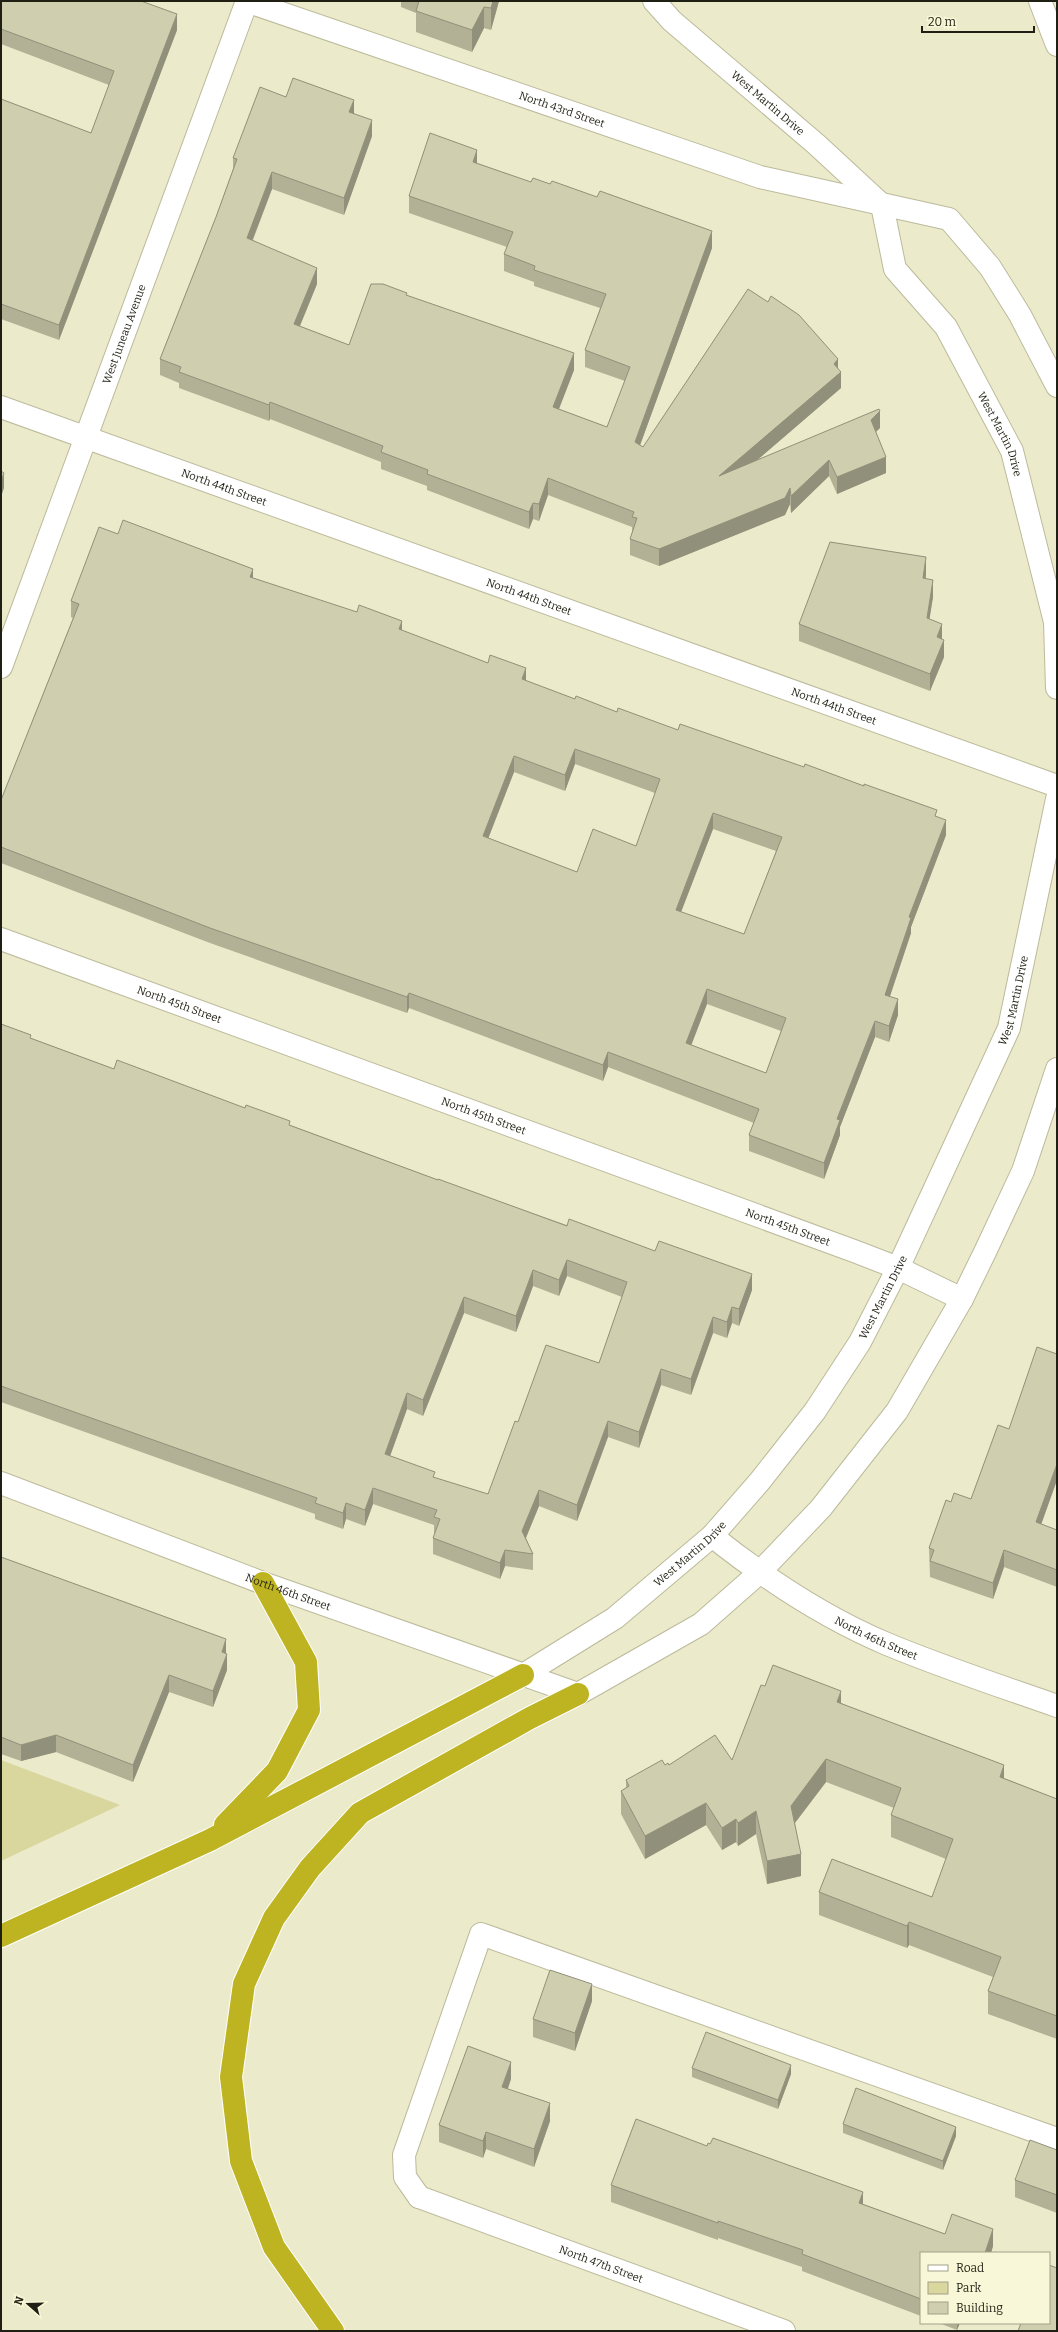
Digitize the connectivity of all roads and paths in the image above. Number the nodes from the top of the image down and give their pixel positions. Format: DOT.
graph roads {
  1 [pos="247,1"];
  2 [pos="654,1"];
  3 [pos="1040,1"];
  4 [pos="1057,44"];
  5 [pos="882,205"];
  6 [pos="1057,386"];
  7 [pos="1,407"];
  8 [pos="86,438"];
  9 [pos="1,667"];
  10 [pos="1057,688"];
  11 [pos="1057,786"];
  12 [pos="1057,800"];
  13 [pos="1,939"];
  14 [pos="1057,1069"];
  15 [pos="898,1268"];
  16 [pos="962,1299"];
  17 [pos="1,1483"];
  18 [pos="712,1536"];
  19 [pos="759,1573"];
  20 [pos="263,1582"];
  21 [pos="524,1676"];
  22 [pos="578,1694"];
  23 [pos="1057,1706"];
  24 [pos="210,1840"];
  25 [pos="1,1936"];
  26 [pos="1057,2139"];
  27 [pos="333,2331"];
  28 [pos="784,2331"];
  1 -- 5 [label="street, North 43rd Street"];
  1 -- 8 [label="street, West Juneau Avenue"];
  2 -- 5 [label="street, West Martin Drive"];
  3 -- 4 [label="street"];
  5 -- 6 [label="street"];
  5 -- 10 [label="street, West Martin Drive"];
  7 -- 8 [label="street, North 44th Street"];
  8 -- 9 [label="street, West Juneau Avenue"];
  8 -- 11 [label="street, North 44th Street"];
  12 -- 15 [label="street, West Martin Drive"];
  13 -- 15 [label="street, North 45th Street"];
  14 -- 16 [label="street"];
  15 -- 16 [label="street, North 45th Street"];
  15 -- 18 [label="street, West Martin Drive"];
  16 -- 19 [label="street"];
  17 -- 20 [label="street, North 46th Street"];
  18 -- 19 [label="street, North 46th Street"];
  18 -- 21 [label="street, West Martin Drive"];
  19 -- 22 [label="street"];
  19 -- 23 [label="street, North 46th Street"];
  20 -- 21 [label="street, North 46th Street"];
  20 -- 24 [label="highway"];
  21 -- 22 [label="street, North 46th Street"];
  21 -- 24 [label="highway"];
  22 -- 27 [label="highway"];
  24 -- 25 [label="highway"];
  26 -- 28 [label="street, North 47th Street"];
}
